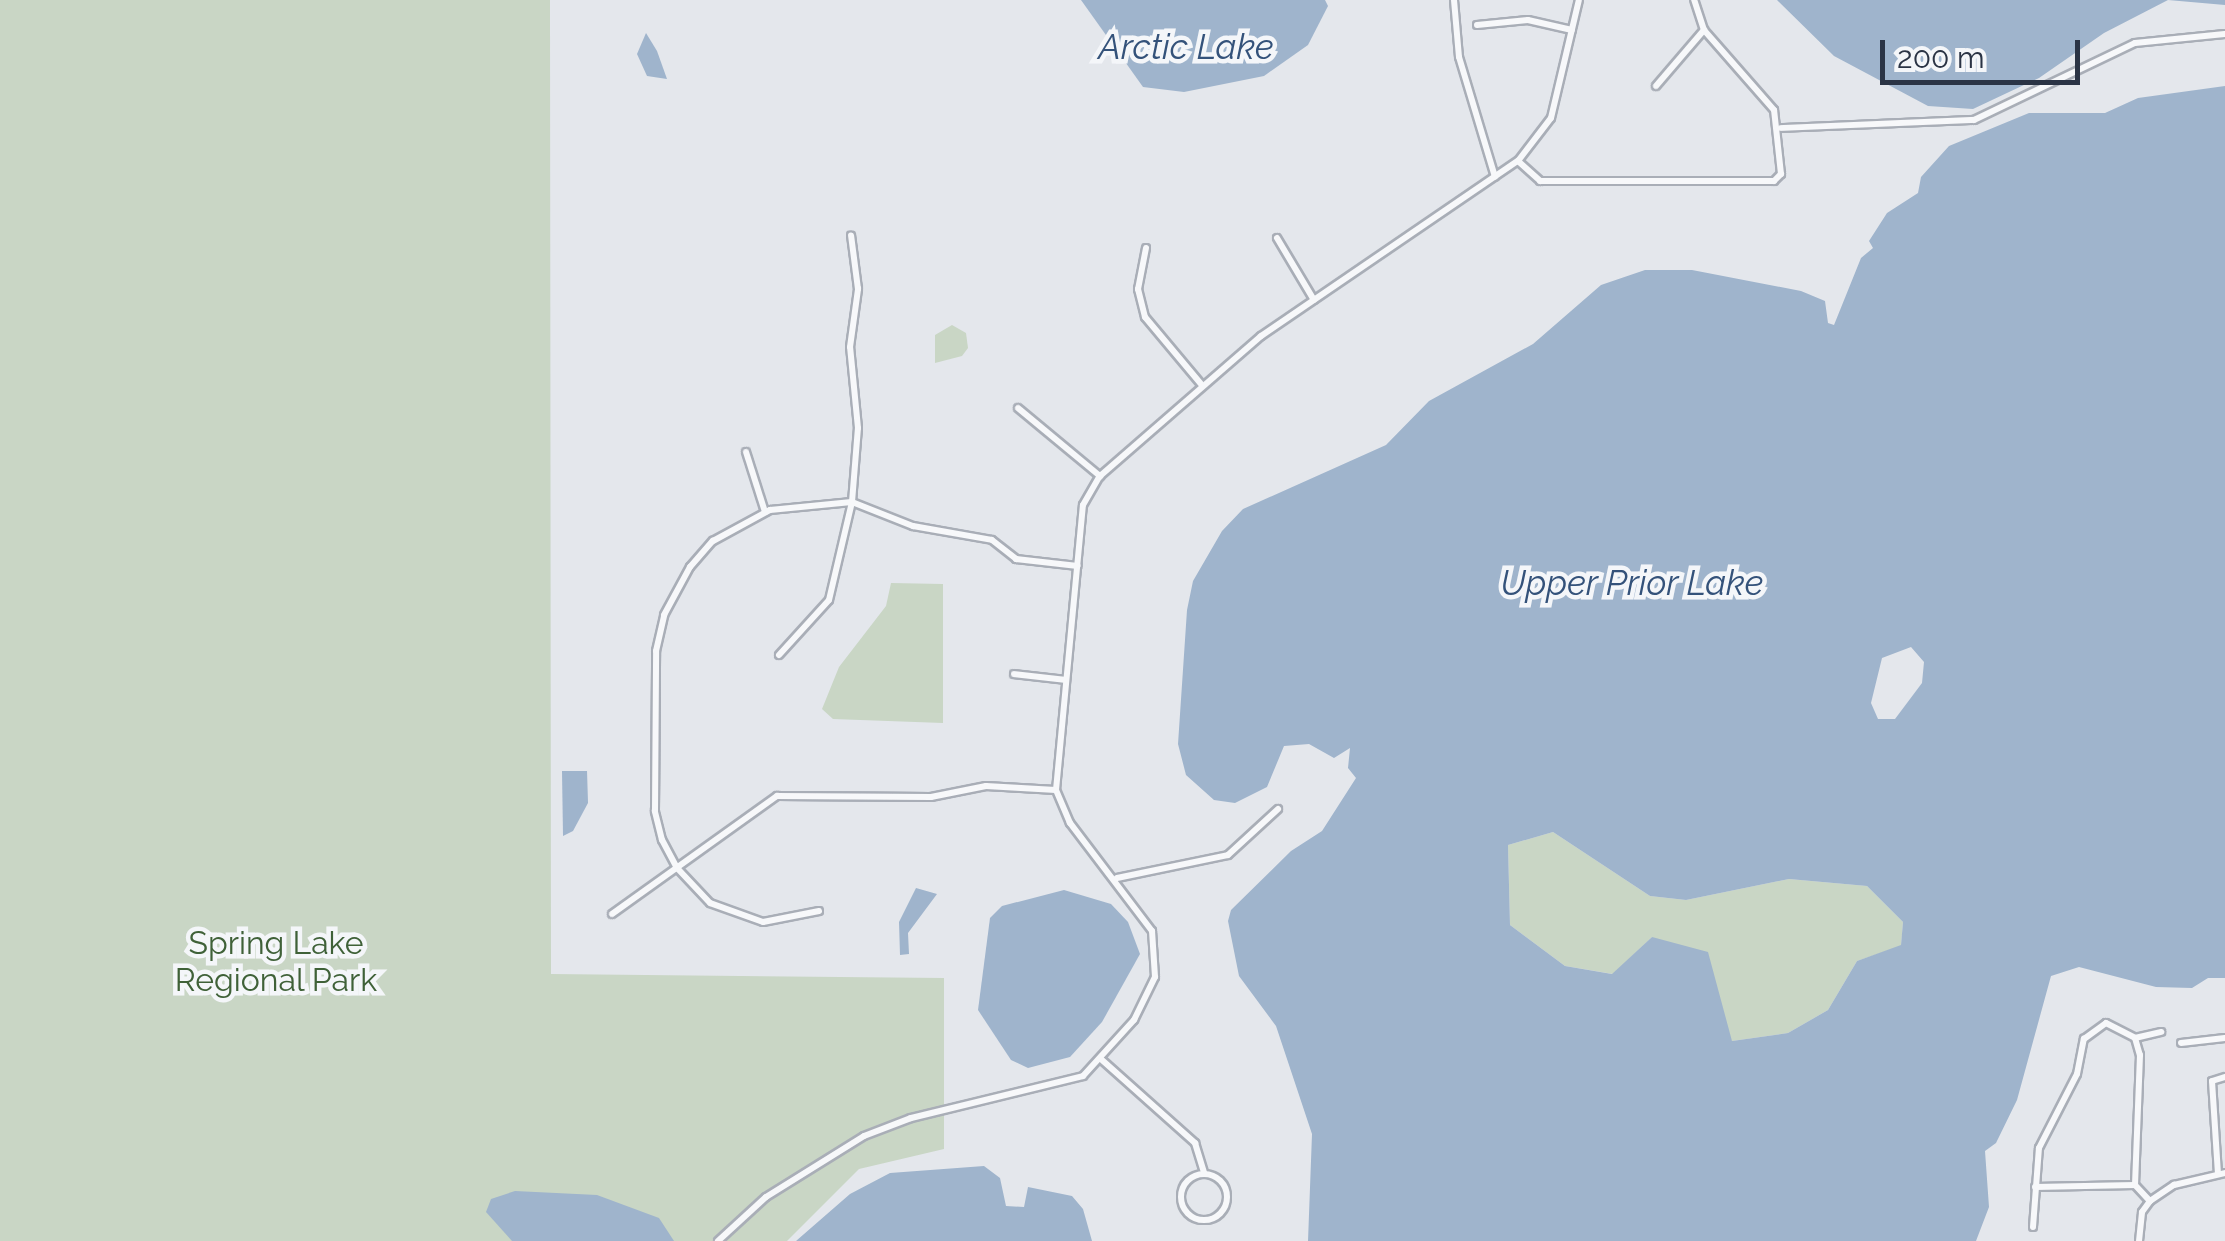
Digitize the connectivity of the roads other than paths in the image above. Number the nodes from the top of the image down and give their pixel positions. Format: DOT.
graph roads {
  1 [pos="1454,0"];
  2 [pos="1579,0"];
  3 [pos="1694,0"];
  4 [pos="1477,26"];
  5 [pos="1572,30"];
  6 [pos="1704,30"];
  7 [pos="2225,34"];
  8 [pos="1656,86"];
  9 [pos="1781,128"];
  10 [pos="1518,161"];
  11 [pos="1495,177"];
  12 [pos="851,235"];
  13 [pos="1277,238"];
  14 [pos="1146,248"];
  15 [pos="1314,300"];
  16 [pos="1201,384"];
  17 [pos="1018,408"];
  18 [pos="746,452"];
  19 [pos="1100,476"];
  20 [pos="852,502"];
  21 [pos="765,512"];
  22 [pos="1078,566"];
  23 [pos="779,655"];
  24 [pos="1014,674"];
  25 [pos="1066,680"];
  26 [pos="1056,790"];
  27 [pos="1278,808"];
  28 [pos="677,868"];
  29 [pos="1117,878"];
  30 [pos="818,911"];
  31 [pos="612,914"];
  32 [pos="2160,1032"];
  33 [pos="2135,1038"];
  34 [pos="2225,1038"];
  35 [pos="2181,1042"];
  36 [pos="1102,1060"];
  37 [pos="2225,1077"];
  38 [pos="1204,1174"];
  39 [pos="2222,1174"];
  40 [pos="2135,1185"];
  41 [pos="2035,1187"];
  42 [pos="2150,1201"];
  43 [pos="2034,1227"];
  44 [pos="718,1241"];
  45 [pos="2139,1241"];
  1 -- 11 [label="street"];
  2 -- 5 [label="street"];
  3 -- 6 [label="street"];
  4 -- 5 [label="street"];
  5 -- 10 [label="street"];
  6 -- 8 [label="street"];
  6 -- 9 [label="street"];
  7 -- 9 [label="street"];
  9 -- 10 [label="street"];
  10 -- 11 [label="street"];
  11 -- 15 [label="street"];
  12 -- 20 [label="street"];
  13 -- 15 [label="street"];
  14 -- 16 [label="street"];
  15 -- 16 [label="street"];
  16 -- 19 [label="street"];
  17 -- 19 [label="street"];
  18 -- 21 [label="street"];
  19 -- 22 [label="street"];
  20 -- 21 [label="street"];
  20 -- 22 [label="street"];
  20 -- 23 [label="street"];
  21 -- 28 [label="street"];
  22 -- 25 [label="street"];
  24 -- 25 [label="street"];
  25 -- 26 [label="street"];
  26 -- 28 [label="street"];
  26 -- 29 [label="street"];
  27 -- 29 [label="street"];
  28 -- 30 [label="street"];
  28 -- 31 [label="street"];
  29 -- 36 [label="street"];
  32 -- 33 [label="street"];
  33 -- 40 [label="street"];
  33 -- 41 [label="street"];
  34 -- 35 [label="street"];
  36 -- 38 [label="street"];
  36 -- 44 [label="street"];
  37 -- 39 [label="street"];
  38 -- 38 [label="street"];
  39 -- 42 [label="street"];
  40 -- 41 [label="street"];
  40 -- 42 [label="street"];
  41 -- 43 [label="street"];
  42 -- 45 [label="street"];
}
